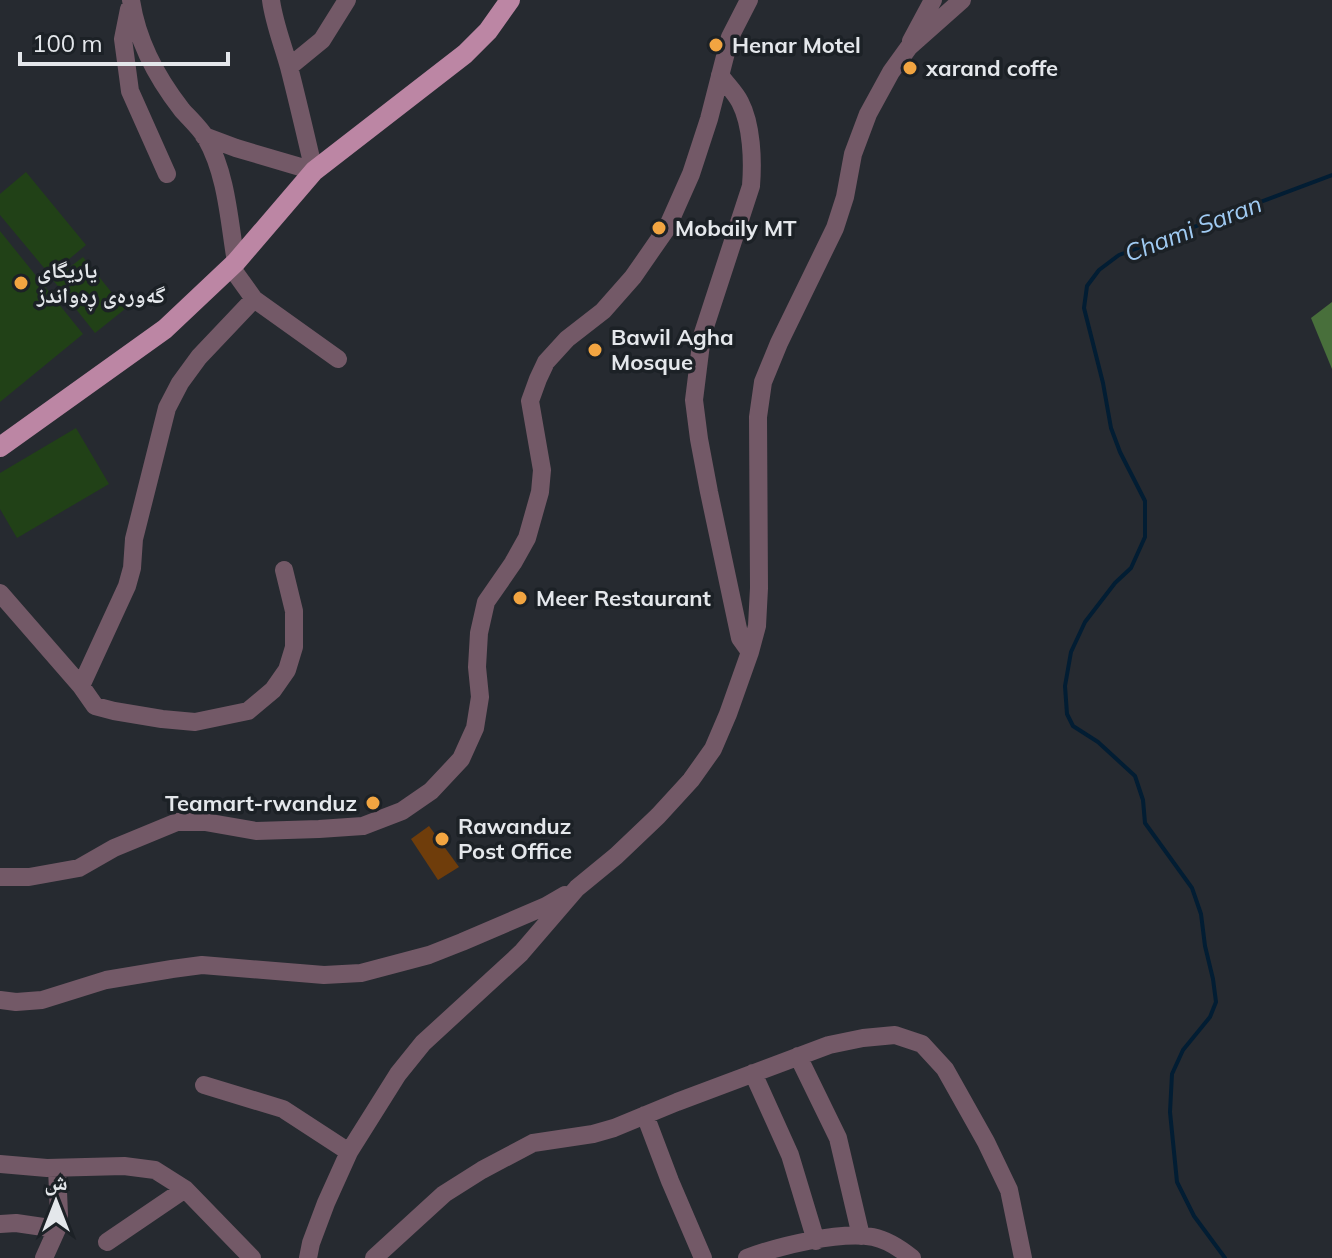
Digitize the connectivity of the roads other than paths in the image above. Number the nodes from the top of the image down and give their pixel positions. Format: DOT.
graph roads {
  1 [pos="271,0"];
  2 [pos="347,0"];
  3 [pos="510,0"];
  4 [pos="749,0"];
  5 [pos="933,0"];
  6 [pos="962,0"];
  7 [pos="131,1"];
  8 [pos="909,47"];
  9 [pos="289,67"];
  10 [pos="720,75"];
  11 [pos="204,136"];
  12 [pos="314,171"];
  13 [pos="167,174"];
  14 [pos="233,265"];
  15 [pos="254,299"];
  16 [pos="338,359"];
  17 [pos="0,447"];
  18 [pos="284,570"];
  19 [pos="0,593"];
  20 [pos="750,652"];
  21 [pos="81,686"];
  22 [pos="0,877"];
  23 [pos="577,888"];
  24 [pos="502,924"];
  25 [pos="521,953"];
  26 [pos="0,1000"];
  27 [pos="798,1056"];
  28 [pos="753,1073"];
  29 [pos="204,1085"];
  30 [pos="645,1115"];
  31 [pos="349,1152"];
  32 [pos="0,1164"];
  33 [pos="57,1168"];
  34 [pos="185,1189"];
  35 [pos="0,1224"];
  36 [pos="57,1229"];
  37 [pos="861,1236"];
  38 [pos="816,1241"];
  39 [pos="107,1242"];
  40 [pos="771,1254"];
  41 [pos="245,1256"];
  42 [pos="44,1258"];
  43 [pos="308,1258"];
  44 [pos="374,1258"];
  45 [pos="703,1258"];
  46 [pos="747,1258"];
  47 [pos="912,1258"];
  48 [pos="1023,1258"];
  1 -- 9 [label="street"];
  2 -- 9 [label="street"];
  3 -- 12 [label="main road"];
  4 -- 10 [label="street"];
  5 -- 8 [label="street"];
  6 -- 8 [label="street"];
  7 -- 11 [label="street"];
  7 -- 13 [label="street"];
  8 -- 20 [label="street"];
  9 -- 12 [label="street"];
  10 -- 20 [label="street"];
  10 -- 22 [label="street"];
  11 -- 12 [label="street"];
  11 -- 14 [label="street"];
  12 -- 14 [label="main road"];
  14 -- 15 [label="street"];
  14 -- 17 [label="main road"];
  15 -- 16 [label="street"];
  15 -- 21 [label="street"];
  18 -- 21 [label="street"];
  19 -- 21 [label="street"];
  20 -- 23 [label="street"];
  23 -- 24 [label="street"];
  23 -- 25 [label="street"];
  24 -- 25 [label="street"];
  24 -- 26 [label="street"];
  25 -- 31 [label="street"];
  27 -- 28 [label="street"];
  27 -- 37 [label="street"];
  27 -- 48 [label="street"];
  28 -- 30 [label="street"];
  28 -- 38 [label="street"];
  29 -- 31 [label="street"];
  30 -- 44 [label="street"];
  30 -- 45 [label="street"];
  31 -- 43 [label="street"];
  32 -- 33 [label="street"];
  33 -- 34 [label="street"];
  33 -- 36 [label="street"];
  34 -- 39 [label="street"];
  34 -- 41 [label="street"];
  35 -- 36 [label="street"];
  36 -- 42 [label="street"];
  37 -- 38 [label="street"];
  37 -- 47 [label="street"];
  38 -- 40 [label="street"];
  40 -- 46 [label="street"];
}
